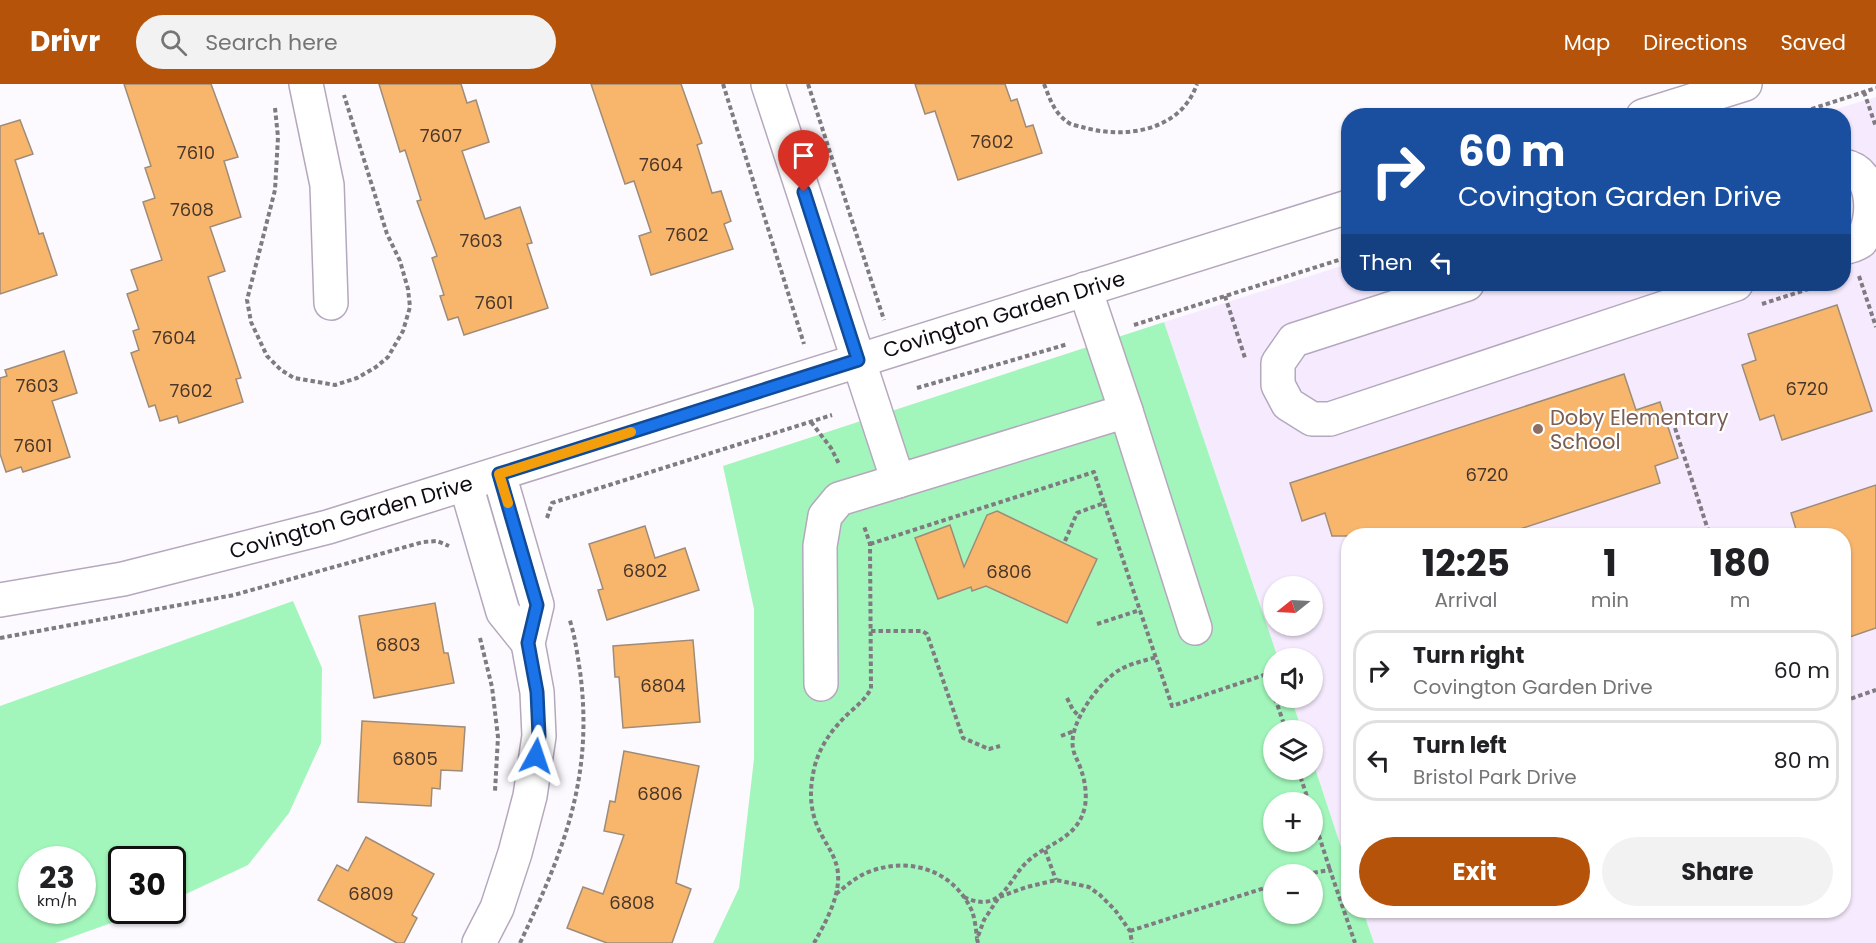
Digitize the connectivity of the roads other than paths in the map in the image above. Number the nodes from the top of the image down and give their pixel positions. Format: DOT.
graph roads {
  1 [pos="306,84"];
  2 [pos="768,84"];
  3 [pos="1745,84"];
  4 [pos="1668,108"];
  5 [pos="1851,169"];
  6 [pos="1341,209"];
  7 [pos="1851,260"];
  8 [pos="1085,289"];
  9 [pos="1445,291"];
  10 [pos="1715,291"];
  11 [pos="331,303"];
  12 [pos="858,360"];
  13 [pos="1126,411"];
  14 [pos="499,474"];
  15 [pos="898,481"];
  16 [pos="466,485"];
  17 [pos="0,600"];
  18 [pos="1195,628"];
  19 [pos="528,643"];
  20 [pos="821,684"];
  21 [pos="479,943"];
  1 -- 11 [label="street"];
  2 -- 12 [label="street"];
  3 -- 4 [label="street"];
  5 -- 7 [label="street"];
  6 -- 8 [label="street, Covington Garden Drive"];
  8 -- 12 [label="street, Covington Garden Drive"];
  8 -- 13 [label="street"];
  9 -- 10 [label="street"];
  12 -- 14 [label="street, Covington Garden Drive"];
  12 -- 15 [label="street"];
  13 -- 15 [label="street"];
  13 -- 18 [label="street"];
  14 -- 16 [label="street, Covington Garden Drive"];
  14 -- 19 [label="street"];
  15 -- 20 [label="street"];
  16 -- 17 [label="street, Covington Garden Drive"];
  16 -- 19 [label="street"];
  19 -- 21 [label="street"];
}
